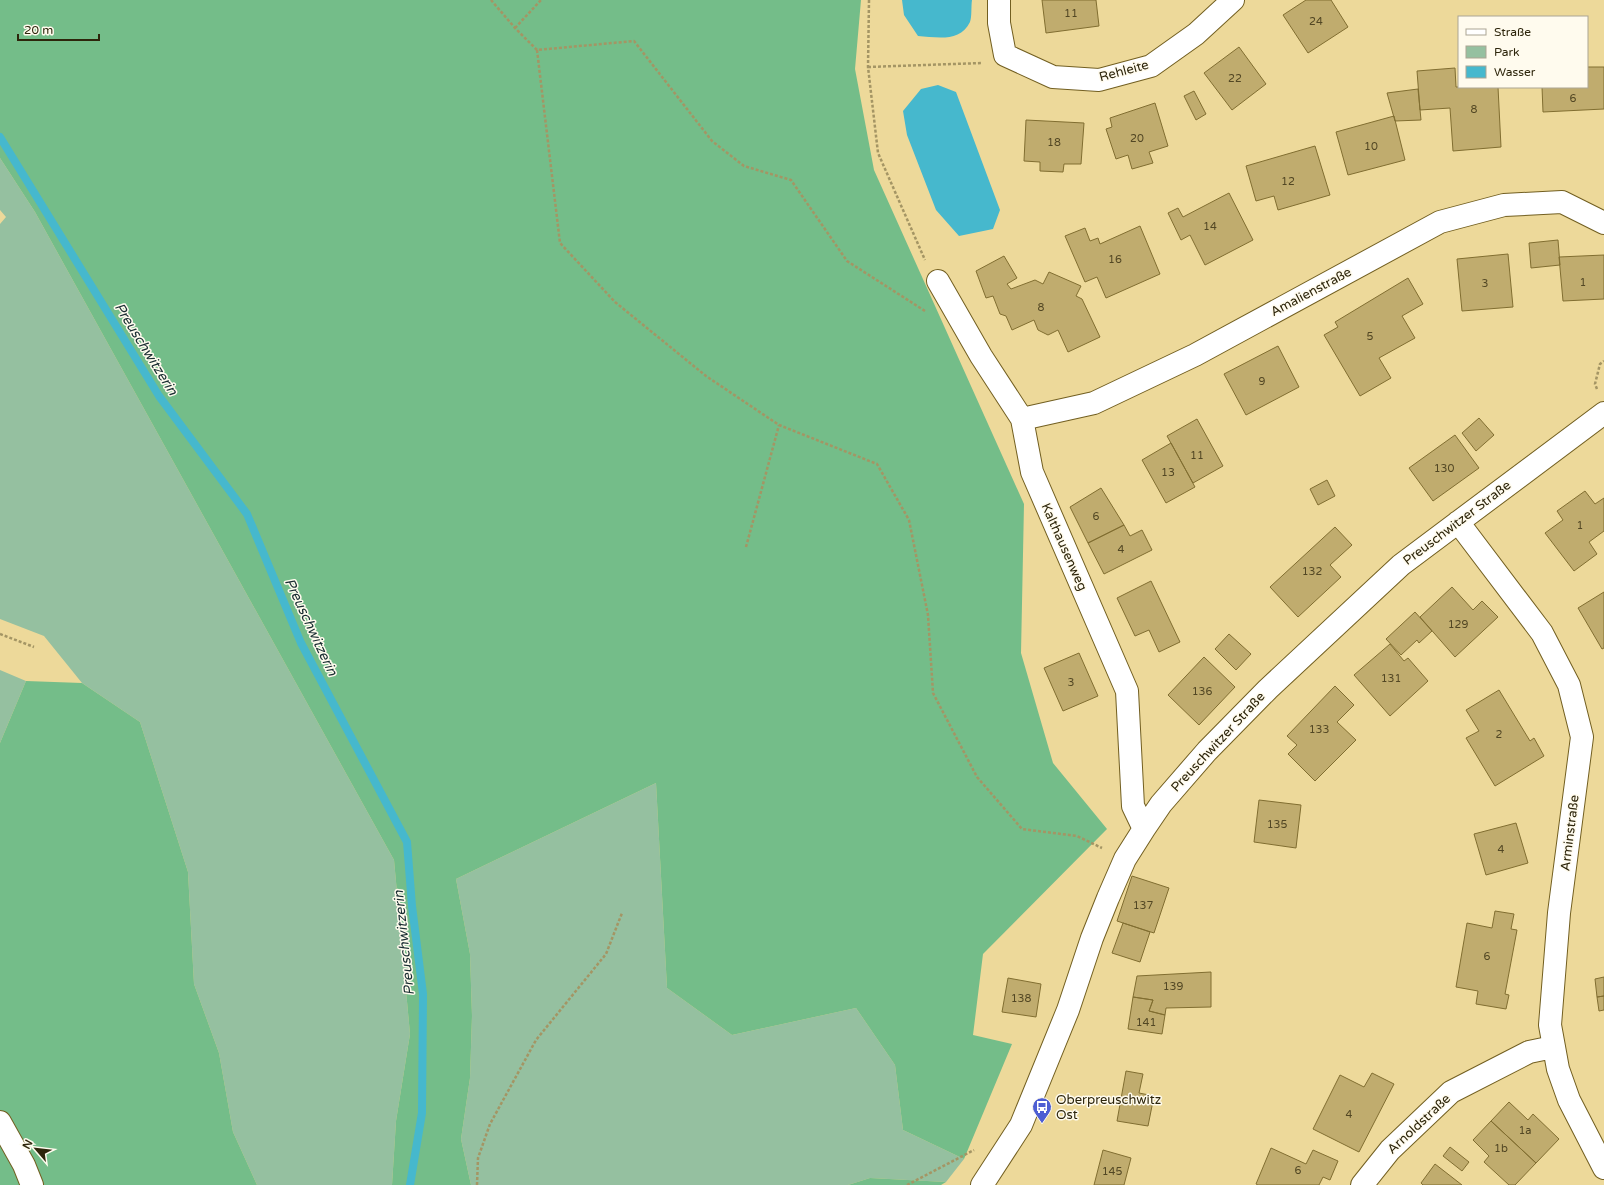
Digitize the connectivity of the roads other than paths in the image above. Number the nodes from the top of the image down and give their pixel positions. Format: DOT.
graph roads {
  1 [pos="1000,0"];
  2 [pos="1233,0"];
  3 [pos="1604,223"];
  4 [pos="938,281"];
  5 [pos="1604,413"];
  6 [pos="1022,419"];
  7 [pos="1458,522"];
  8 [pos="1144,829"];
  9 [pos="1553,1047"];
  10 [pos="0,1122"];
  11 [pos="1604,1168"];
  12 [pos="32,1185"];
  13 [pos="982,1185"];
  14 [pos="1362,1185"];
  1 -- 2 [label="street, Rehleite"];
  3 -- 6 [label="street, Amalienstraße"];
  4 -- 6 [label="street, Kalthausenweg"];
  5 -- 7 [label="street, Preuschwitzer Straße"];
  6 -- 8 [label="street, Kalthausenweg"];
  7 -- 8 [label="street, Preuschwitzer Straße"];
  7 -- 9 [label="street, Arminstraße"];
  8 -- 13 [label="street, Preuschwitzer Straße"];
  9 -- 11 [label="street, Arminstraße"];
  9 -- 14 [label="street, Arnoldstraße"];
  10 -- 12 [label="street"];
}
